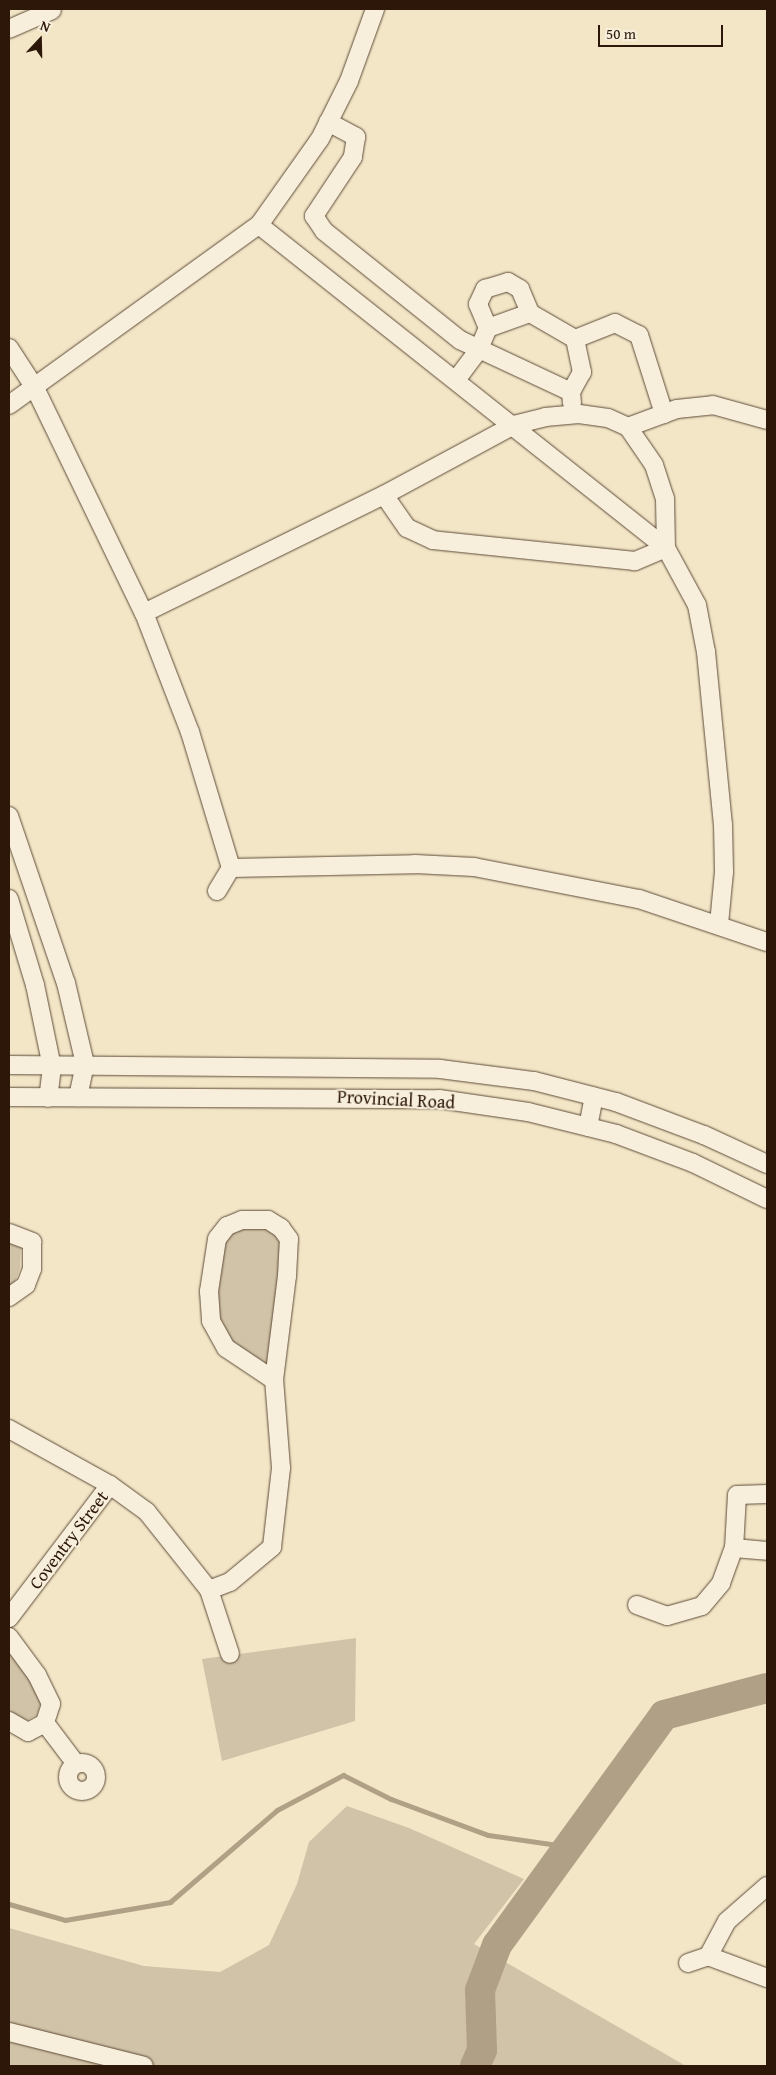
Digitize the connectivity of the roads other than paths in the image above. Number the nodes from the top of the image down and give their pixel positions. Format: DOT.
graph roads {
  1 [pos="375,9"];
  2 [pos="52,10"];
  3 [pos="9,29"];
  4 [pos="328,122"];
  5 [pos="259,226"];
  6 [pos="530,313"];
  7 [pos="488,328"];
  8 [pos="575,339"];
  9 [pos="9,348"];
  10 [pos="479,349"];
  11 [pos="456,380"];
  12 [pos="35,388"];
  13 [pos="571,392"];
  14 [pos="9,405"];
  15 [pos="664,414"];
  16 [pos="573,415"];
  17 [pos="767,420"];
  18 [pos="514,425"];
  19 [pos="628,427"];
  20 [pos="384,495"];
  21 [pos="666,548"];
  22 [pos="144,613"];
  23 [pos="9,816"];
  24 [pos="231,868"];
  25 [pos="217,891"];
  26 [pos="9,898"];
  27 [pos="719,924"];
  28 [pos="767,942"];
  29 [pos="85,1064"];
  30 [pos="9,1066"];
  31 [pos="52,1067"];
  32 [pos="9,1097"];
  33 [pos="78,1097"];
  34 [pos="594,1097"];
  35 [pos="48,1098"];
  36 [pos="588,1127"];
  37 [pos="767,1164"];
  38 [pos="767,1199"];
  39 [pos="9,1233"];
  40 [pos="9,1297"];
  41 [pos="274,1380"];
  42 [pos="9,1429"];
  43 [pos="110,1485"];
  44 [pos="767,1494"];
  45 [pos="734,1548"];
  46 [pos="767,1552"];
  47 [pos="209,1590"];
  48 [pos="637,1605"];
  49 [pos="9,1618"];
  50 [pos="9,1636"];
  51 [pos="230,1654"];
  52 [pos="9,1721"];
  53 [pos="46,1724"];
  54 [pos="76,1764"];
  55 [pos="767,1886"];
  56 [pos="708,1956"];
  57 [pos="688,1963"];
  58 [pos="767,1978"];
  59 [pos="9,2032"];
  60 [pos="144,2066"];
  1 -- 4 [label="street"];
  2 -- 3 [label="street"];
  4 -- 5 [label="street"];
  4 -- 10 [label="street"];
  5 -- 11 [label="street"];
  5 -- 12 [label="street"];
  6 -- 7 [label="street"];
  6 -- 7 [label="street"];
  6 -- 8 [label="street"];
  7 -- 10 [label="street"];
  8 -- 13 [label="street"];
  8 -- 15 [label="street"];
  9 -- 12 [label="street"];
  10 -- 11 [label="street"];
  10 -- 13 [label="street"];
  11 -- 18 [label="street"];
  12 -- 14 [label="street"];
  12 -- 22 [label="street"];
  13 -- 16 [label="street"];
  15 -- 17 [label="street"];
  15 -- 19 [label="street"];
  16 -- 18 [label="street"];
  16 -- 19 [label="street"];
  18 -- 20 [label="street"];
  18 -- 21 [label="street"];
  19 -- 21 [label="street"];
  20 -- 21 [label="street"];
  20 -- 22 [label="street"];
  21 -- 27 [label="street"];
  22 -- 24 [label="street"];
  23 -- 29 [label="street"];
  24 -- 25 [label="street"];
  24 -- 27 [label="street"];
  26 -- 31 [label="street"];
  27 -- 28 [label="street"];
  29 -- 31 [label="street, Provincial Road"];
  29 -- 33 [label="street"];
  29 -- 34 [label="street, Provincial Road"];
  30 -- 31 [label="street, Provincial Road"];
  31 -- 35 [label="street"];
  32 -- 35 [label="street, Provincial Road"];
  33 -- 35 [label="street, Provincial Road"];
  33 -- 36 [label="street, Provincial Road"];
  34 -- 36 [label="street"];
  34 -- 37 [label="street, Provincial Road"];
  36 -- 38 [label="street, Provincial Road"];
  39 -- 40 [label="street"];
  41 -- 41 [label="street"];
  41 -- 47 [label="street"];
  42 -- 43 [label="street"];
  43 -- 47 [label="street"];
  43 -- 49 [label="street, Coventry Street"];
  44 -- 45 [label="street"];
  45 -- 46 [label="street"];
  45 -- 48 [label="street"];
  47 -- 51 [label="street"];
  50 -- 53 [label="street"];
  52 -- 53 [label="street"];
  53 -- 54 [label="street"];
  55 -- 56 [label="street"];
  56 -- 57 [label="street"];
  56 -- 58 [label="street"];
  59 -- 60 [label="street"];
}
